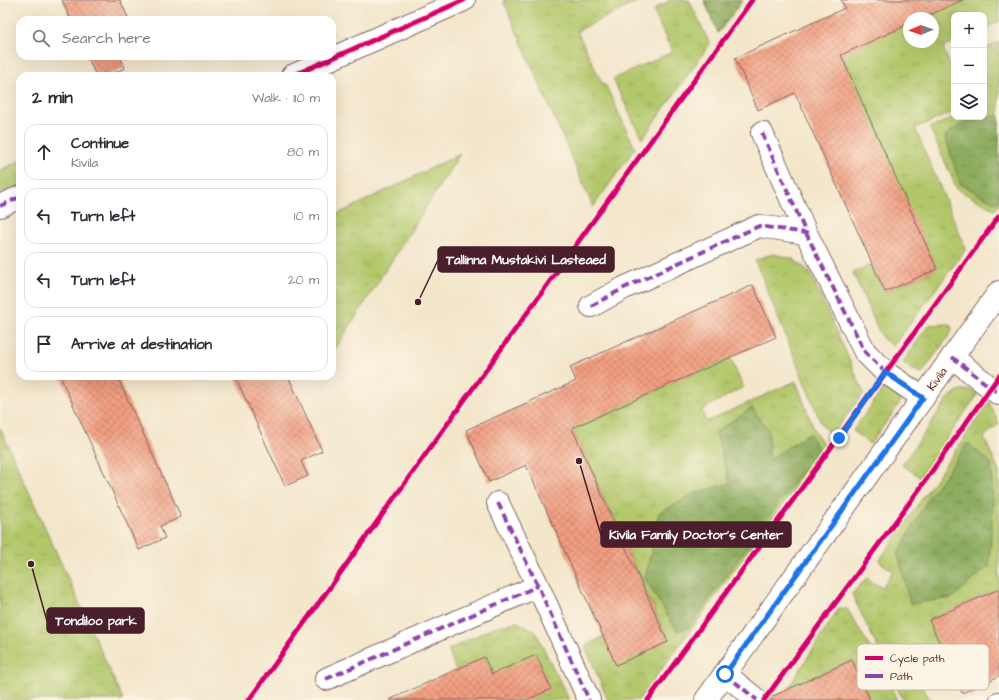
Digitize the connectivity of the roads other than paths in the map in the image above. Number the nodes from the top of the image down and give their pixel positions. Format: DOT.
graph roads {
  1 [pos="464,0"];
  2 [pos="336,57"];
  3 [pos="328,60"];
  4 [pos="301,72"];
  5 [pos="762,133"];
  6 [pos="16,199"];
  7 [pos="0,206"];
  8 [pos="806,233"];
  9 [pos="999,292"];
  10 [pos="591,306"];
  11 [pos="952,357"];
  12 [pos="999,394"];
  13 [pos="923,398"];
  14 [pos="498,503"];
  15 [pos="538,586"];
  16 [pos="725,674"];
  17 [pos="326,680"];
  18 [pos="589,700"];
  19 [pos="706,700"];
  20 [pos="757,700"];
  1 -- 2 [label="street"];
  3 -- 4 [label="street"];
  5 -- 8 [label="street"];
  6 -- 7 [label="street"];
  8 -- 10 [label="street"];
  8 -- 13 [label="street"];
  9 -- 11 [label="street, Kivila"];
  11 -- 12 [label="street"];
  11 -- 13 [label="street, Kivila"];
  13 -- 16 [label="street, Kivila"];
  14 -- 15 [label="street"];
  15 -- 17 [label="street"];
  15 -- 18 [label="street"];
  16 -- 19 [label="street, Kivila"];
  16 -- 20 [label="street"];
}
